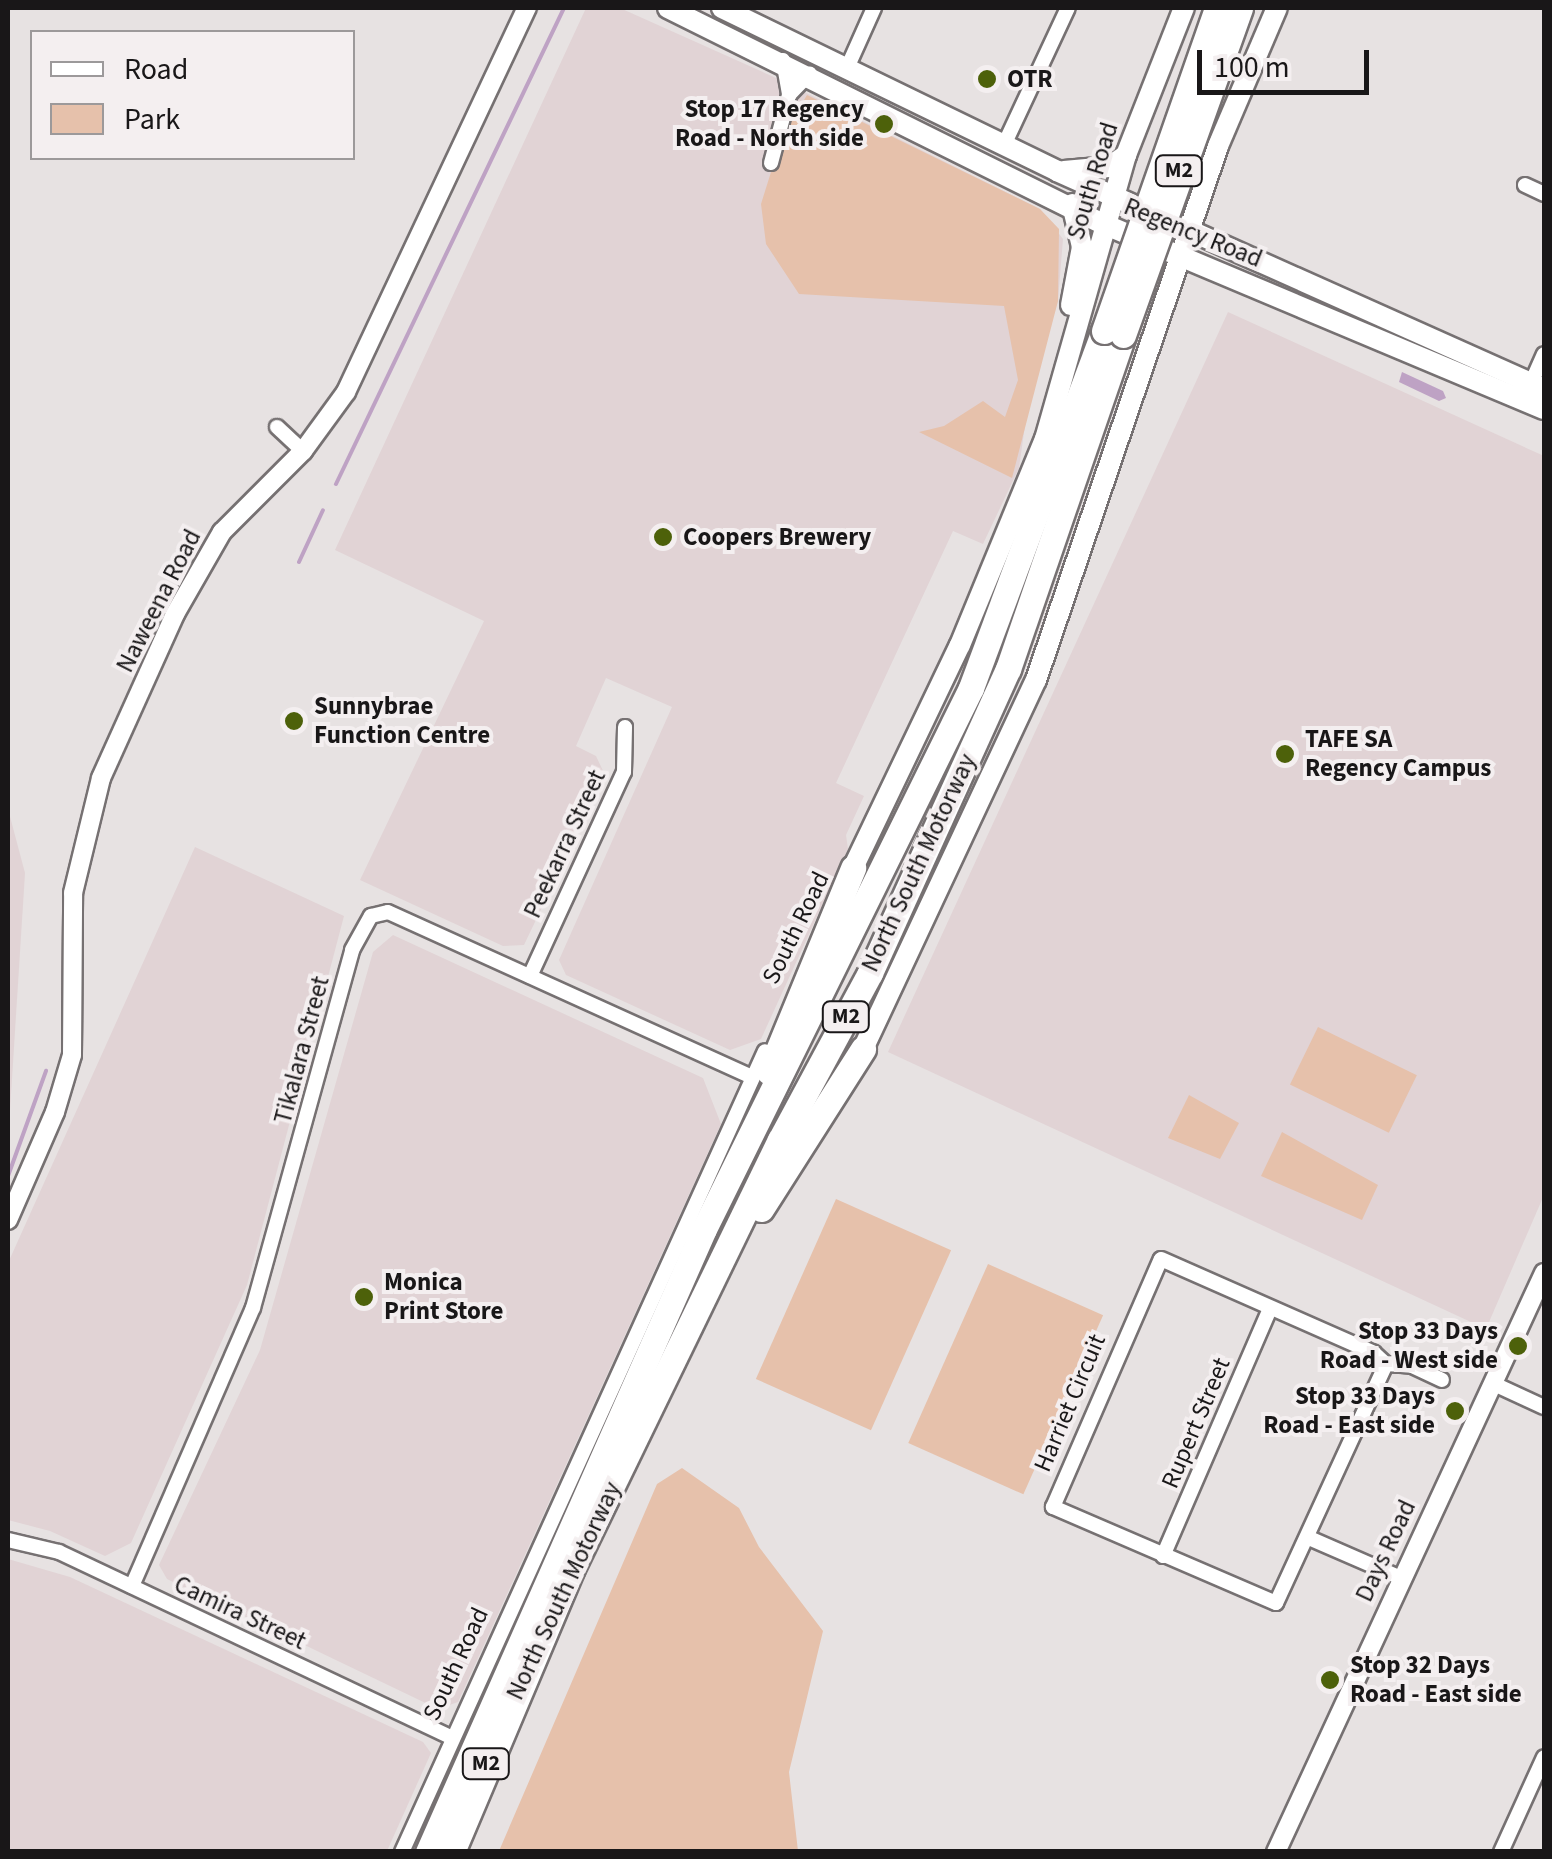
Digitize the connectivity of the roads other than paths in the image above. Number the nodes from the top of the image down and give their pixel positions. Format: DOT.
graph roads {
  1 [pos="527,8"];
  2 [pos="722,8"];
  3 [pos="874,8"];
  4 [pos="1068,8"];
  5 [pos="1184,8"];
  6 [pos="1217,8"];
  7 [pos="1240,8"];
  8 [pos="1277,8"];
  9 [pos="677,9"];
  10 [pos="799,43"];
  11 [pos="783,60"];
  12 [pos="848,66"];
  13 [pos="810,73"];
  14 [pos="789,95"];
  15 [pos="1004,145"];
  16 [pos="1126,155"];
  17 [pos="772,163"];
  18 [pos="1057,171"];
  19 [pos="1525,185"];
  20 [pos="1544,194"];
  21 [pos="1206,195"];
  22 [pos="1114,196"];
  23 [pos="1072,204"];
  24 [pos="1106,225"];
  25 [pos="1194,230"];
  26 [pos="1219,240"];
  27 [pos="1182,258"];
  28 [pos="1256,285"];
  29 [pos="1166,302"];
  30 [pos="1114,333"];
  31 [pos="1544,354"];
  32 [pos="1533,390"];
  33 [pos="1544,408"];
  34 [pos="278,427"];
  35 [pos="1045,439"];
  36 [pos="303,452"];
  37 [pos="625,727"];
  38 [pos="853,868"];
  39 [pos="530,976"];
  40 [pos="863,1048"];
  41 [pos="752,1077"];
  42 [pos="8,1220"];
  43 [pos="704,1229"];
  44 [pos="1544,1272"];
  45 [pos="714,1279"];
  46 [pos="1270,1309"];
  47 [pos="1386,1364"];
  48 [pos="1442,1380"];
  49 [pos="1492,1383"];
  50 [pos="1544,1408"];
  51 [pos="1309,1538"];
  52 [pos="8,1540"];
  53 [pos="1163,1556"];
  54 [pos="1400,1578"];
  55 [pos="132,1586"];
  56 [pos="450,1737"];
  57 [pos="1544,1757"];
  58 [pos="1529,1789"];
  59 [pos="1544,1796"];
  60 [pos="402,1852"];
  61 [pos="428,1852"];
  62 [pos="452,1852"];
  63 [pos="1276,1852"];
  64 [pos="1501,1852"];
  1 -- 36 [label="street, Naweena Road"];
  2 -- 10 [label="main road, Regency Road"];
  3 -- 12 [label="street"];
  4 -- 15 [label="street"];
  5 -- 16 [label="main road, South Road"];
  6 -- 30 [label="highway, North South Motorway / M2, bridge"];
  7 -- 30 [label="highway, North South Motorway / M2, bridge"];
  8 -- 21 [label="main road"];
  9 -- 11 [label="main road, Regency Road"];
  10 -- 12 [label="main road, Regency Road"];
  10 -- 13 [label="main road"];
  11 -- 13 [label="main road, Regency Road"];
  11 -- 14 [label="street"];
  12 -- 15 [label="main road, Regency Road"];
  13 -- 14 [label="street"];
  13 -- 23 [label="main road, Regency Road"];
  14 -- 17 [label="street"];
  15 -- 18 [label="main road, Regency Road"];
  16 -- 18 [label="main road"];
  16 -- 22 [label="main road, South Road"];
  18 -- 22 [label="main road, Regency Road"];
  19 -- 20 [label="street"];
  21 -- 25 [label="main road"];
  21 -- 26 [label="main road"];
  22 -- 24 [label="main road, South Road"];
  22 -- 25 [label="main road, Regency Road"];
  23 -- 24 [label="main road, Regency Road"];
  23 -- 35 [label="main road"];
  24 -- 27 [label="main road, Regency Road"];
  24 -- 35 [label="main road, South Road"];
  25 -- 26 [label="main road, Regency Road"];
  25 -- 27 [label="main road"];
  26 -- 32 [label="main road, Regency Road"];
  27 -- 28 [label="main road, Regency Road"];
  27 -- 29 [label="main road"];
  28 -- 29 [label="main road"];
  28 -- 32 [label="main road, Regency Road"];
  29 -- 40 [label="main road, M2"];
  30 -- 43 [label="highway, North South Motorway / M2"];
  30 -- 45 [label="highway, North South Motorway / M2"];
  31 -- 32 [label="street"];
  32 -- 33 [label="main road, Regency Road"];
  34 -- 36 [label="street"];
  35 -- 38 [label="main road, South Road"];
  36 -- 42 [label="street, Naweena Road"];
  37 -- 39 [label="street, Peekarra Street"];
  38 -- 41 [label="street, South Road"];
  38 -- 43 [label="highway"];
  39 -- 41 [label="street, Tikalara Street"];
  39 -- 55 [label="street, Tikalara Street"];
  40 -- 45 [label="highway, M2"];
  41 -- 56 [label="street, South Road"];
  43 -- 61 [label="highway, North South Motorway / M2"];
  44 -- 49 [label="street, Days Road"];
  45 -- 62 [label="highway, North South Motorway / M2"];
  46 -- 47 [label="street, Harriet Circuit"];
  46 -- 53 [label="street, Rupert Street"];
  46 -- 53 [label="street, Harriet Circuit"];
  47 -- 48 [label="street, Harriet Circuit"];
  47 -- 51 [label="street, Harriet Circuit"];
  49 -- 50 [label="street"];
  49 -- 54 [label="street, Days Road"];
  51 -- 53 [label="street, Harriet Circuit"];
  51 -- 54 [label="street"];
  52 -- 55 [label="street, Camira Street"];
  54 -- 63 [label="street, Days Road"];
  55 -- 56 [label="street, Camira Street"];
  56 -- 60 [label="street, South Road"];
  57 -- 58 [label="street"];
  58 -- 59 [label="street"];
  58 -- 64 [label="street"];
}
